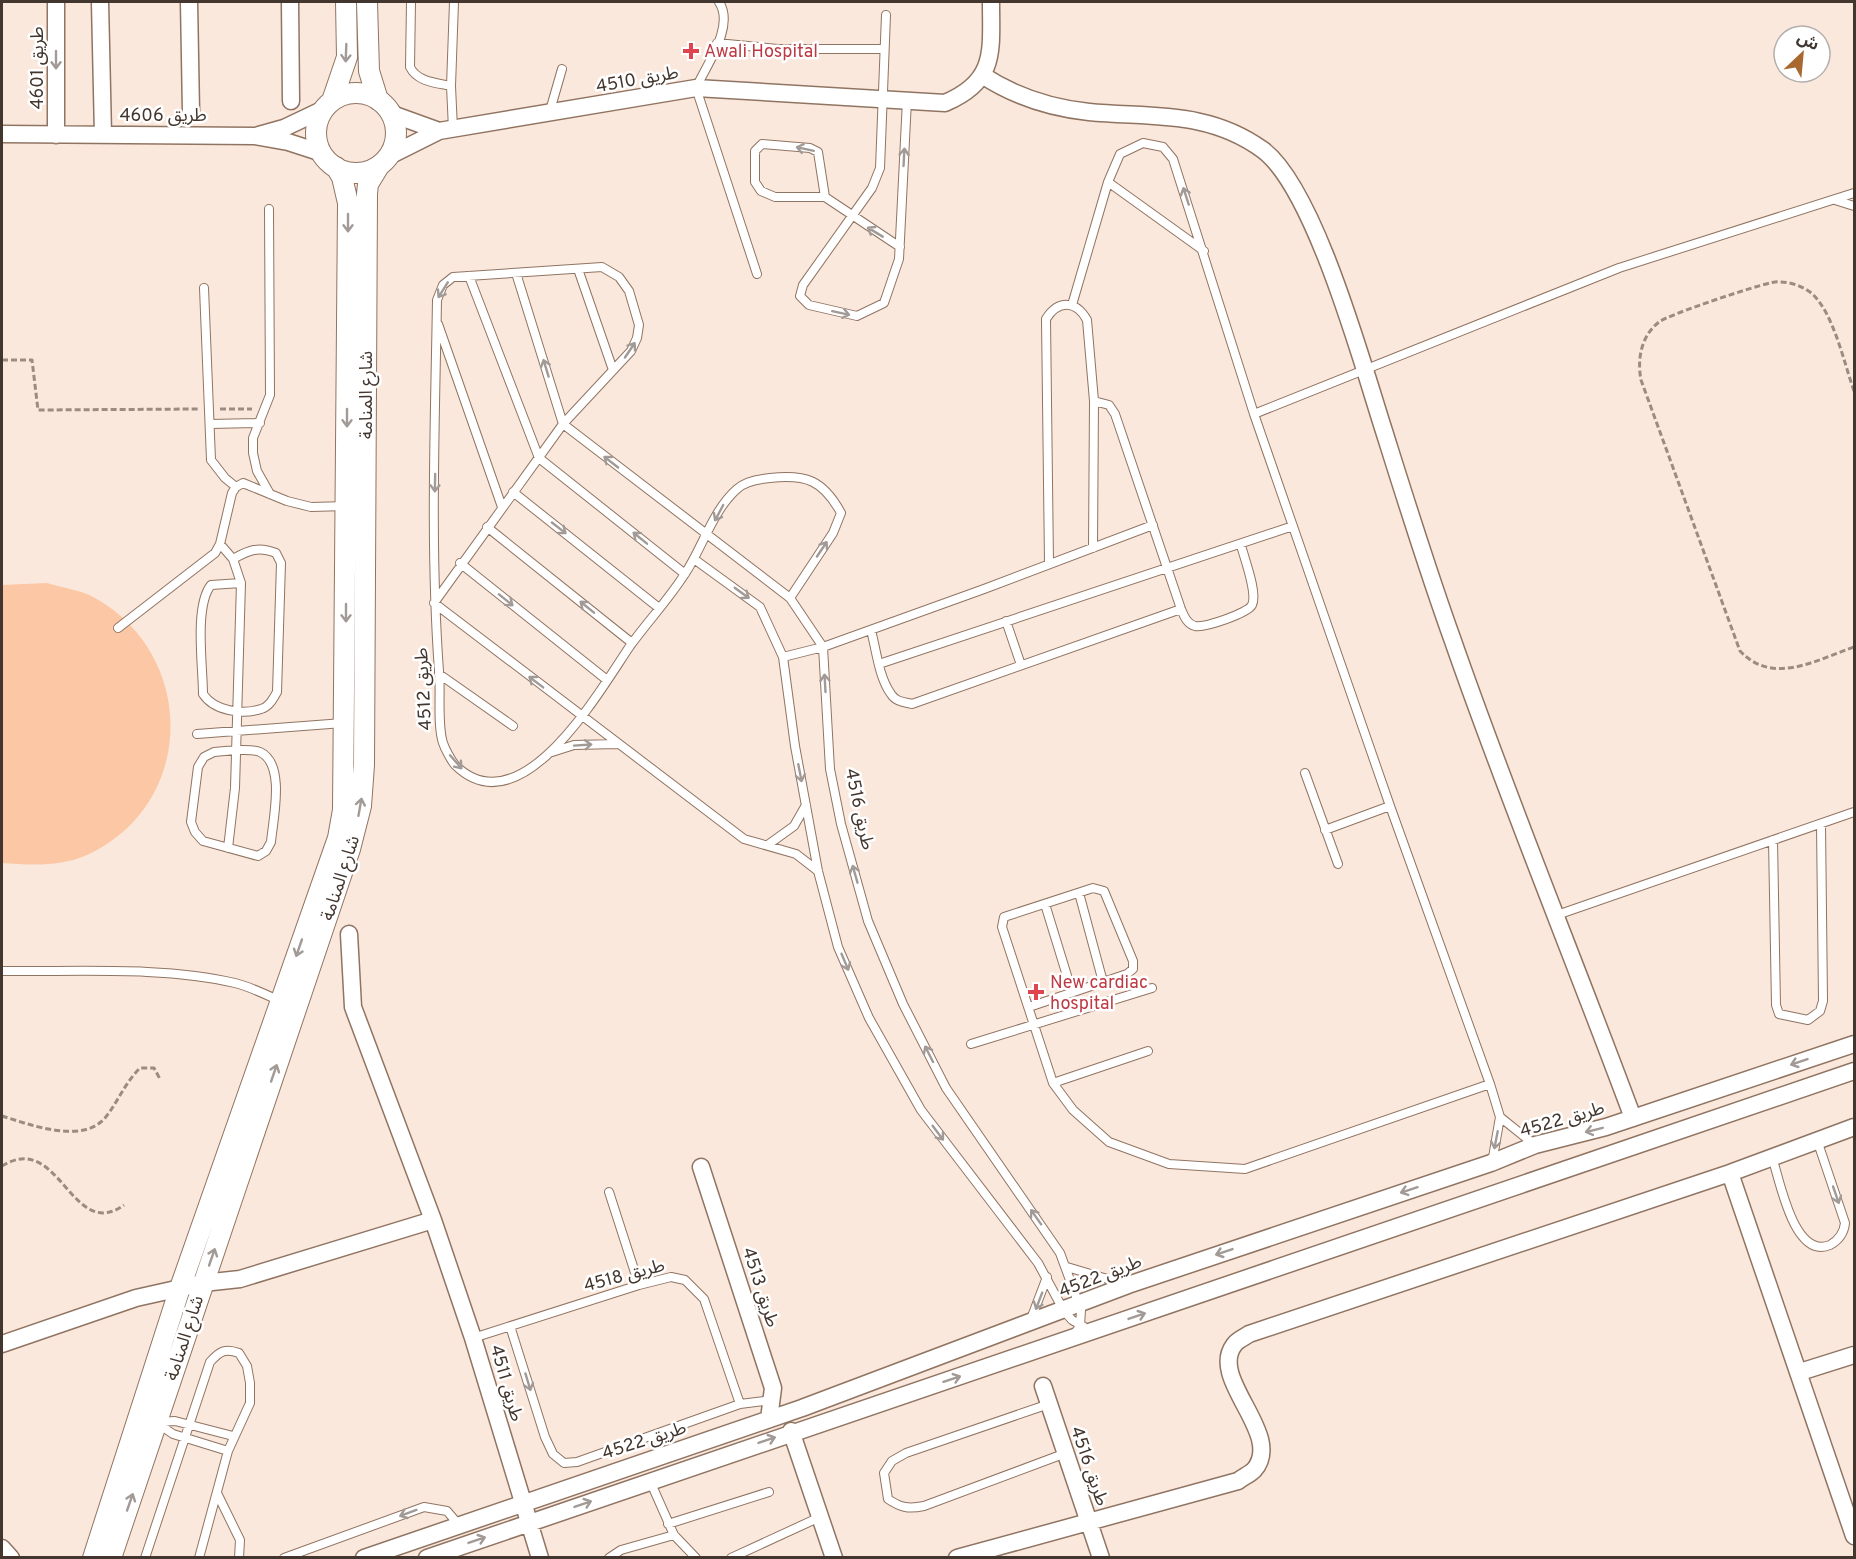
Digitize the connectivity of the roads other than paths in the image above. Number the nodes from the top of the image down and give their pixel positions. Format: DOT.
graph roads {
  1 [pos="56,2"];
  2 [pos="100,2"];
  3 [pos="189,2"];
  4 [pos="290,2"];
  5 [pos="346,2"];
  6 [pos="367,2"];
  7 [pos="411,2"];
  8 [pos="454,2"];
  9 [pos="719,2"];
  10 [pos="991,2"];
  11 [pos="886,15"];
  12 [pos="717,43"];
  13 [pos="884,49"];
  14 [pos="562,69"];
  15 [pos="982,75"];
  16 [pos="451,86"];
  17 [pos="696,88"];
  18 [pos="882,99"];
  19 [pos="378,100"];
  20 [pos="907,100"];
  21 [pos="291,101"];
  22 [pos="328,105"];
  23 [pos="191,112"];
  24 [pos="392,114"];
  25 [pos="549,115"];
  26 [pos="446,130"];
  27 [pos="2,134"];
  28 [pos="56,135"];
  29 [pos="103,135"];
  30 [pos="255,136"];
  31 [pos="329,160"];
  32 [pos="384,161"];
  33 [pos="1108,182"];
  34 [pos="1854,193"];
  35 [pos="825,197"];
  36 [pos="1834,200"];
  37 [pos="1854,206"];
  38 [pos="269,209"];
  39 [pos="851,217"];
  40 [pos="900,246"];
  41 [pos="1204,251"];
  42 [pos="578,269"];
  43 [pos="516,273"];
  44 [pos="757,274"];
  45 [pos="470,276"];
  46 [pos="204,288"];
  47 [pos="1072,305"];
  48 [pos="436,318"];
  49 [pos="1365,368"];
  50 [pos="613,370"];
  51 [pos="1094,401"];
  52 [pos="1254,414"];
  53 [pos="260,423"];
  54 [pos="210,424"];
  55 [pos="563,424"];
  56 [pos="539,458"];
  57 [pos="236,487"];
  58 [pos="513,492"];
  59 [pos="270,495"];
  60 [pos="347,506"];
  61 [pos="501,507"];
  62 [pos="1153,525"];
  63 [pos="1293,526"];
  64 [pos="487,527"];
  65 [pos="707,536"];
  66 [pos="220,544"];
  67 [pos="1241,545"];
  68 [pos="1094,548"];
  69 [pos="233,559"];
  70 [pos="694,559"];
  71 [pos="460,563"];
  72 [pos="1049,563"];
  73 [pos="1169,570"];
  74 [pos="685,574"];
  75 [pos="241,583"];
  76 [pos="790,598"];
  77 [pos="434,603"];
  78 [pos="659,608"];
  79 [pos="1181,609"];
  80 [pos="1006,621"];
  81 [pos="118,628"];
  82 [pos="871,630"];
  83 [pos="632,643"];
  84 [pos="823,647"];
  85 [pos="783,657"];
  86 [pos="879,664"];
  87 [pos="1021,665"];
  88 [pos="440,674"];
  89 [pos="607,681"];
  90 [pos="237,710"];
  91 [pos="582,717"];
  92 [pos="355,723"];
  93 [pos="513,726"];
  94 [pos="237,731"];
  95 [pos="197,734"];
  96 [pos="618,744"];
  97 [pos="236,750"];
  98 [pos="549,754"];
  99 [pos="1305,772"];
  100 [pos="806,805"];
  101 [pos="1390,806"];
  102 [pos="1854,813"];
  103 [pos="1821,824"];
  104 [pos="1325,830"];
  105 [pos="1773,840"];
  106 [pos="769,844"];
  107 [pos="228,848"];
  108 [pos="1338,864"];
  109 [pos="818,872"];
  110 [pos="1079,893"];
  111 [pos="1045,903"];
  112 [pos="1557,915"];
  113 [pos="349,934"];
  114 [pos="2,970"];
  115 [pos="1103,982"];
  116 [pos="1152,988"];
  117 [pos="1072,992"];
  118 [pos="288,1005"];
  119 [pos="1029,1007"];
  120 [pos="1035,1024"];
  121 [pos="971,1044"];
  122 [pos="1854,1044"];
  123 [pos="1148,1051"];
  124 [pos="1854,1071"];
  125 [pos="1053,1083"];
  126 [pos="1490,1084"];
  127 [pos="1500,1117"];
  128 [pos="1633,1118"];
  129 [pos="1854,1127"];
  130 [pos="1817,1139"];
  131 [pos="1535,1145"];
  132 [pos="1772,1157"];
  133 [pos="1491,1163"];
  134 [pos="701,1167"];
  135 [pos="1730,1173"];
  136 [pos="609,1192"];
  137 [pos="433,1220"];
  138 [pos="1067,1267"];
  139 [pos="1047,1277"];
  140 [pos="203,1283"];
  141 [pos="639,1285"];
  142 [pos="1128,1285"];
  143 [pos="180,1288"];
  144 [pos="1072,1308"];
  145 [pos="1028,1324"];
  146 [pos="510,1326"];
  147 [pos="1080,1326"];
  148 [pos="1104,1328"];
  149 [pos="473,1338"];
  150 [pos="1065,1342"];
  151 [pos="2,1344"];
  152 [pos="1854,1354"];
  153 [pos="1800,1372"];
  154 [pos="1043,1386"];
  155 [pos="772,1394"];
  156 [pos="740,1404"];
  157 [pos="1049,1404"];
  158 [pos="802,1408"];
  159 [pos="769,1419"];
  160 [pos="147,1420"];
  161 [pos="189,1425"];
  162 [pos="791,1431"];
  163 [pos="233,1437"];
  164 [pos="186,1438"];
  165 [pos="228,1451"];
  166 [pos="1066,1453"];
  167 [pos="650,1481"];
  168 [pos="769,1492"];
  169 [pos="217,1493"];
  170 [pos="521,1502"];
  171 [pos="820,1517"];
  172 [pos="1088,1521"];
  173 [pos="528,1523"];
  174 [pos="668,1524"];
  175 [pos="459,1525"];
  176 [pos="674,1534"];
  177 [pos="1854,1536"];
  178 [pos="2,1548"];
  179 [pos="11,1557"];
  180 [pos="93,1557"];
  181 [pos="111,1557"];
  182 [pos="145,1557"];
  183 [pos="199,1557"];
  184 [pos="239,1557"];
  185 [pos="284,1557"];
  186 [pos="364,1557"];
  187 [pos="427,1557"];
  188 [pos="540,1557"];
  189 [pos="609,1557"];
  190 [pos="696,1557"];
  191 [pos="731,1557"];
  192 [pos="834,1557"];
  193 [pos="957,1557"];
  194 [pos="1101,1557"];
  1 -- 28 [label="street, طريق 4601, one-way"];
  2 -- 29 [label="street"];
  3 -- 23 [label="street"];
  4 -- 21 [label="street"];
  5 -- 22 [label="street, one-way"];
  6 -- 19 [label="street"];
  7 -- 16 [label="lane"];
  8 -- 16 [label="lane"];
  9 -- 12 [label="lane"];
  10 -- 15 [label="street"];
  11 -- 13 [label="lane"];
  12 -- 13 [label="lane"];
  12 -- 17 [label="lane"];
  13 -- 18 [label="lane"];
  14 -- 25 [label="lane"];
  15 -- 20 [label="street, طريق 4510"];
  15 -- 49 [label="street"];
  16 -- 26 [label="lane"];
  17 -- 18 [label="street, طريق 4510"];
  17 -- 25 [label="street, طريق 4510"];
  17 -- 44 [label="lane"];
  18 -- 20 [label="street, طريق 4510"];
  18 -- 39 [label="lane"];
  19 -- 22 [label="street"];
  19 -- 24 [label="street"];
  40 -- 20 [label="lane, one-way"];
  22 -- 30 [label="street"];
  22 -- 31 [label="street"];
  24 -- 26 [label="street, طريق 4510"];
  24 -- 32 [label="street"];
  25 -- 26 [label="street, طريق 4510"];
  26 -- 32 [label="street"];
  27 -- 28 [label="street, طريق 4606"];
  28 -- 29 [label="street, طريق 4606"];
  29 -- 30 [label="street, طريق 4606"];
  30 -- 31 [label="street, طريق 4606"];
  31 -- 32 [label="street"];
  31 -- 60 [label="street, شارع المنامة, one-way"];
  32 -- 92 [label="street, شارع المنامة"];
  33 -- 41 [label="lane"];
  41 -- 33 [label="lane, one-way"];
  33 -- 47 [label="lane"];
  34 -- 36 [label="lane"];
  35 -- 35 [label="lane, one-way"];
  35 -- 39 [label="lane"];
  36 -- 37 [label="lane"];
  36 -- 49 [label="lane"];
  38 -- 53 [label="lane"];
  40 -- 39 [label="lane, one-way"];
  39 -- 40 [label="lane, one-way"];
  41 -- 52 [label="lane"];
  42 -- 43 [label="lane, طريق 4512"];
  42 -- 50 [label="lane"];
  50 -- 42 [label="lane, طريق 4512, one-way"];
  43 -- 45 [label="lane, طريق 4512"];
  55 -- 43 [label="lane, one-way"];
  45 -- 48 [label="lane, طريق 4512, one-way"];
  45 -- 56 [label="lane"];
  46 -- 54 [label="lane"];
  47 -- 51 [label="lane"];
  47 -- 72 [label="lane"];
  48 -- 61 [label="lane"];
  48 -- 77 [label="lane, طريق 4512, one-way"];
  49 -- 52 [label="lane"];
  49 -- 112 [label="street"];
  50 -- 55 [label="lane, طريق 4512"];
  51 -- 62 [label="lane"];
  51 -- 68 [label="lane"];
  52 -- 63 [label="lane"];
  53 -- 54 [label="lane"];
  53 -- 59 [label="lane"];
  54 -- 57 [label="lane"];
  55 -- 56 [label="lane"];
  65 -- 55 [label="lane, one-way"];
  56 -- 58 [label="lane"];
  74 -- 56 [label="lane, one-way"];
  57 -- 59 [label="lane"];
  57 -- 66 [label="lane"];
  58 -- 61 [label="lane"];
  58 -- 78 [label="lane, one-way"];
  59 -- 60 [label="lane"];
  60 -- 92 [label="street, شارع المنامة, one-way"];
  61 -- 64 [label="lane"];
  62 -- 68 [label="lane"];
  62 -- 73 [label="lane"];
  63 -- 67 [label="lane"];
  63 -- 101 [label="lane"];
  64 -- 71 [label="lane"];
  83 -- 64 [label="lane, one-way"];
  65 -- 70 [label="lane, طريق 4512"];
  65 -- 76 [label="lane"];
  76 -- 65 [label="lane, one-way"];
  66 -- 69 [label="lane"];
  66 -- 81 [label="lane"];
  67 -- 73 [label="lane"];
  67 -- 79 [label="lane"];
  68 -- 72 [label="lane"];
  69 -- 75 [label="lane"];
  69 -- 90 [label="lane"];
  70 -- 74 [label="lane, طريق 4512"];
  70 -- 85 [label="lane, طريق 4516, one-way"];
  71 -- 77 [label="lane"];
  71 -- 89 [label="lane, one-way"];
  72 -- 82 [label="lane"];
  73 -- 79 [label="lane"];
  73 -- 80 [label="lane"];
  74 -- 78 [label="lane, طريق 4512"];
  75 -- 90 [label="lane"];
  75 -- 90 [label="lane"];
  76 -- 84 [label="lane"];
  77 -- 88 [label="lane, طريق 4512"];
  91 -- 77 [label="lane, one-way"];
  78 -- 83 [label="lane, طريق 4512"];
  79 -- 87 [label="lane"];
  80 -- 86 [label="lane"];
  80 -- 87 [label="lane"];
  82 -- 84 [label="lane"];
  82 -- 86 [label="lane"];
  83 -- 89 [label="lane, طريق 4512"];
  84 -- 85 [label="lane"];
  138 -- 84 [label="lane, طريق 4516, one-way"];
  85 -- 100 [label="lane, طريق 4516, one-way"];
  86 -- 87 [label="lane"];
  88 -- 93 [label="lane"];
  88 -- 98 [label="lane, طريق 4512, one-way"];
  89 -- 91 [label="lane, طريق 4512"];
  90 -- 94 [label="lane"];
  91 -- 96 [label="lane"];
  91 -- 98 [label="lane, طريق 4512"];
  92 -- 94 [label="lane"];
  92 -- 118 [label="street, شارع المنامة"];
  94 -- 95 [label="lane"];
  94 -- 97 [label="lane"];
  98 -- 96 [label="lane, one-way"];
  96 -- 106 [label="lane"];
  97 -- 107 [label="lane"];
  97 -- 107 [label="lane"];
  97 -- 107 [label="lane"];
  99 -- 104 [label="lane"];
  100 -- 106 [label="lane"];
  100 -- 109 [label="lane, طريق 4516"];
  101 -- 104 [label="lane"];
  101 -- 126 [label="lane"];
  102 -- 103 [label="lane"];
  103 -- 105 [label="lane"];
  103 -- 105 [label="lane"];
  104 -- 108 [label="lane"];
  105 -- 112 [label="lane"];
  106 -- 109 [label="lane"];
  109 -- 139 [label="lane, طريق 4516, one-way"];
  110 -- 111 [label="lane"];
  110 -- 115 [label="lane"];
  110 -- 115 [label="lane"];
  111 -- 117 [label="lane"];
  111 -- 119 [label="lane"];
  112 -- 128 [label="street"];
  113 -- 137 [label="street, طريق 4511"];
  114 -- 118 [label="lane"];
  115 -- 117 [label="lane"];
  116 -- 120 [label="lane"];
  117 -- 119 [label="lane"];
  140 -- 118 [label="street, شارع المنامة, one-way"];
  118 -- 143 [label="street, شارع المنامة"];
  119 -- 120 [label="lane"];
  120 -- 121 [label="lane"];
  120 -- 125 [label="lane"];
  122 -- 128 [label="street, طريق 4522, one-way"];
  123 -- 125 [label="lane"];
  148 -- 124 [label="street, one-way"];
  125 -- 126 [label="lane"];
  126 -- 127 [label="lane"];
  127 -- 131 [label="lane"];
  127 -- 133 [label="lane, one-way"];
  128 -- 131 [label="street, طريق 4522, one-way"];
  129 -- 130 [label="street"];
  130 -- 132 [label="street"];
  130 -- 132 [label="lane, one-way"];
  131 -- 133 [label="street, طريق 4522"];
  132 -- 135 [label="street"];
  133 -- 142 [label="street, طريق 4522, one-way"];
  134 -- 155 [label="street, طريق 4513"];
  135 -- 153 [label="street"];
  135 -- 172 [label="street"];
  136 -- 141 [label="lane"];
  137 -- 140 [label="street"];
  137 -- 149 [label="street, طريق 4511"];
  138 -- 142 [label="lane"];
  138 -- 144 [label="lane, طريق 4516"];
  139 -- 144 [label="lane, طريق 4516"];
  139 -- 145 [label="lane, one-way"];
  140 -- 143 [label="street"];
  140 -- 160 [label="street, شارع المنامة"];
  141 -- 146 [label="lane, طريق 4518"];
  141 -- 156 [label="lane, طريق 4518"];
  142 -- 144 [label="street, طريق 4522"];
  143 -- 151 [label="street"];
  143 -- 160 [label="street, شارع المنامة"];
  144 -- 145 [label="street, طريق 4522"];
  144 -- 147 [label="lane, طريق 4516"];
  144 -- 147 [label="lane, طريق 4516"];
  145 -- 158 [label="street, طريق 4522"];
  146 -- 149 [label="lane, طريق 4518"];
  146 -- 156 [label="lane, one-way"];
  147 -- 148 [label="lane"];
  147 -- 150 [label="lane"];
  148 -- 150 [label="street"];
  149 -- 170 [label="street, طريق 4511"];
  162 -- 150 [label="street, one-way"];
  152 -- 153 [label="street"];
  153 -- 177 [label="street"];
  154 -- 157 [label="street, طريق 4516"];
  155 -- 156 [label="lane"];
  155 -- 158 [label="street"];
  155 -- 159 [label="street, طريق 4513"];
  157 -- 166 [label="street, طريق 4516"];
  157 -- 166 [label="lane"];
  158 -- 159 [label="street, طريق 4522"];
  159 -- 170 [label="street, طريق 4522"];
  160 -- 161 [label="lane"];
  160 -- 164 [label="lane"];
  160 -- 180 [label="street, شارع المنامة"];
  181 -- 160 [label="street, شارع المنامة, one-way"];
  161 -- 163 [label="lane"];
  161 -- 163 [label="lane"];
  161 -- 164 [label="lane"];
  167 -- 162 [label="street, one-way"];
  162 -- 171 [label="street"];
  163 -- 165 [label="lane"];
  164 -- 165 [label="lane"];
  164 -- 182 [label="lane"];
  165 -- 169 [label="lane"];
  166 -- 172 [label="street, طريق 4516"];
  173 -- 167 [label="street, one-way"];
  167 -- 174 [label="lane"];
  168 -- 174 [label="lane"];
  169 -- 183 [label="lane"];
  169 -- 184 [label="lane"];
  170 -- 173 [label="street, طريق 4511"];
  170 -- 175 [label="street, طريق 4522"];
  171 -- 191 [label="lane"];
  171 -- 192 [label="street"];
  172 -- 193 [label="street"];
  172 -- 194 [label="street, طريق 4516"];
  187 -- 173 [label="street, one-way"];
  173 -- 188 [label="street, طريق 4511"];
  174 -- 176 [label="lane"];
  175 -- 185 [label="lane, one-way"];
  175 -- 186 [label="street, طريق 4522"];
  176 -- 189 [label="lane"];
  176 -- 190 [label="lane"];
  178 -- 179 [label="street"];
}
